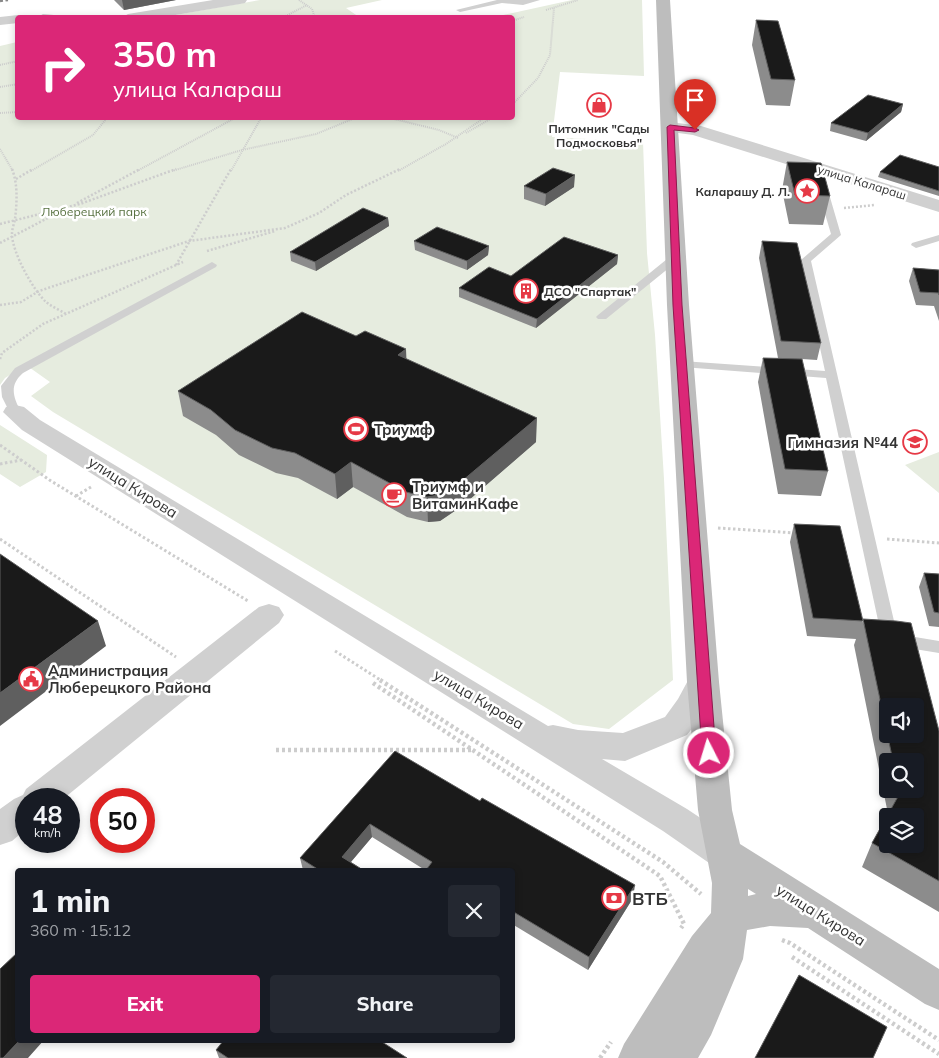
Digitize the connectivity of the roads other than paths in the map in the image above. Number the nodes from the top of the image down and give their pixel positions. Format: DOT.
graph roads {
  1 [pos="240,0"];
  2 [pos="536,0"];
  3 [pos="663,0"];
  4 [pos="460,10"];
  5 [pos="147,15"];
  6 [pos="15,20"];
  7 [pos="0,22"];
  8 [pos="670,127"];
  9 [pos="816,168"];
  10 [pos="939,206"];
  11 [pos="939,238"];
  12 [pos="916,245"];
  13 [pos="676,257"];
  14 [pos="212,265"];
  15 [pos="602,317"];
  16 [pos="682,364"];
  17 [pos="832,375"];
  18 [pos="15,412"];
  19 [pos="262,610"];
  20 [pos="938,651"];
  21 [pos="703,682"];
  22 [pos="539,735"];
  23 [pos="52,788"];
  24 [pos="15,817"];
  25 [pos="0,830"];
  26 [pos="725,854"];
  27 [pos="818,912"];
  28 [pos="730,919"];
  29 [pos="939,991"];
  30 [pos="627,1045"];
  31 [pos="676,1058"];
  1 -- 5 [label="street"];
  2 -- 4 [label="lane"];
  3 -- 8 [label="main road"];
  6 -- 7 [label="street"];
  8 -- 9 [label="street, улица Калараш"];
  8 -- 13 [label="main road"];
  9 -- 10 [label="street, улица Калараш"];
  9 -- 17 [label="lane"];
  11 -- 12 [label="lane"];
  13 -- 15 [label="lane"];
  13 -- 16 [label="main road"];
  14 -- 18 [label="lane"];
  16 -- 17 [label="lane"];
  16 -- 21 [label="main road"];
  17 -- 20 [label="lane"];
  18 -- 22 [label="street, улица Кирова"];
  19 -- 23 [label="street"];
  21 -- 22 [label="street"];
  21 -- 26 [label="main road"];
  22 -- 26 [label="street, улица Кирова"];
  24 -- 25 [label="street"];
  26 -- 27 [label="main road, улица Кирова"];
  26 -- 28 [label="main road"];
  27 -- 28 [label="main road"];
  27 -- 29 [label="main road, улица Кирова"];
  28 -- 30 [label="main road"];
  28 -- 31 [label="main road"];
}
